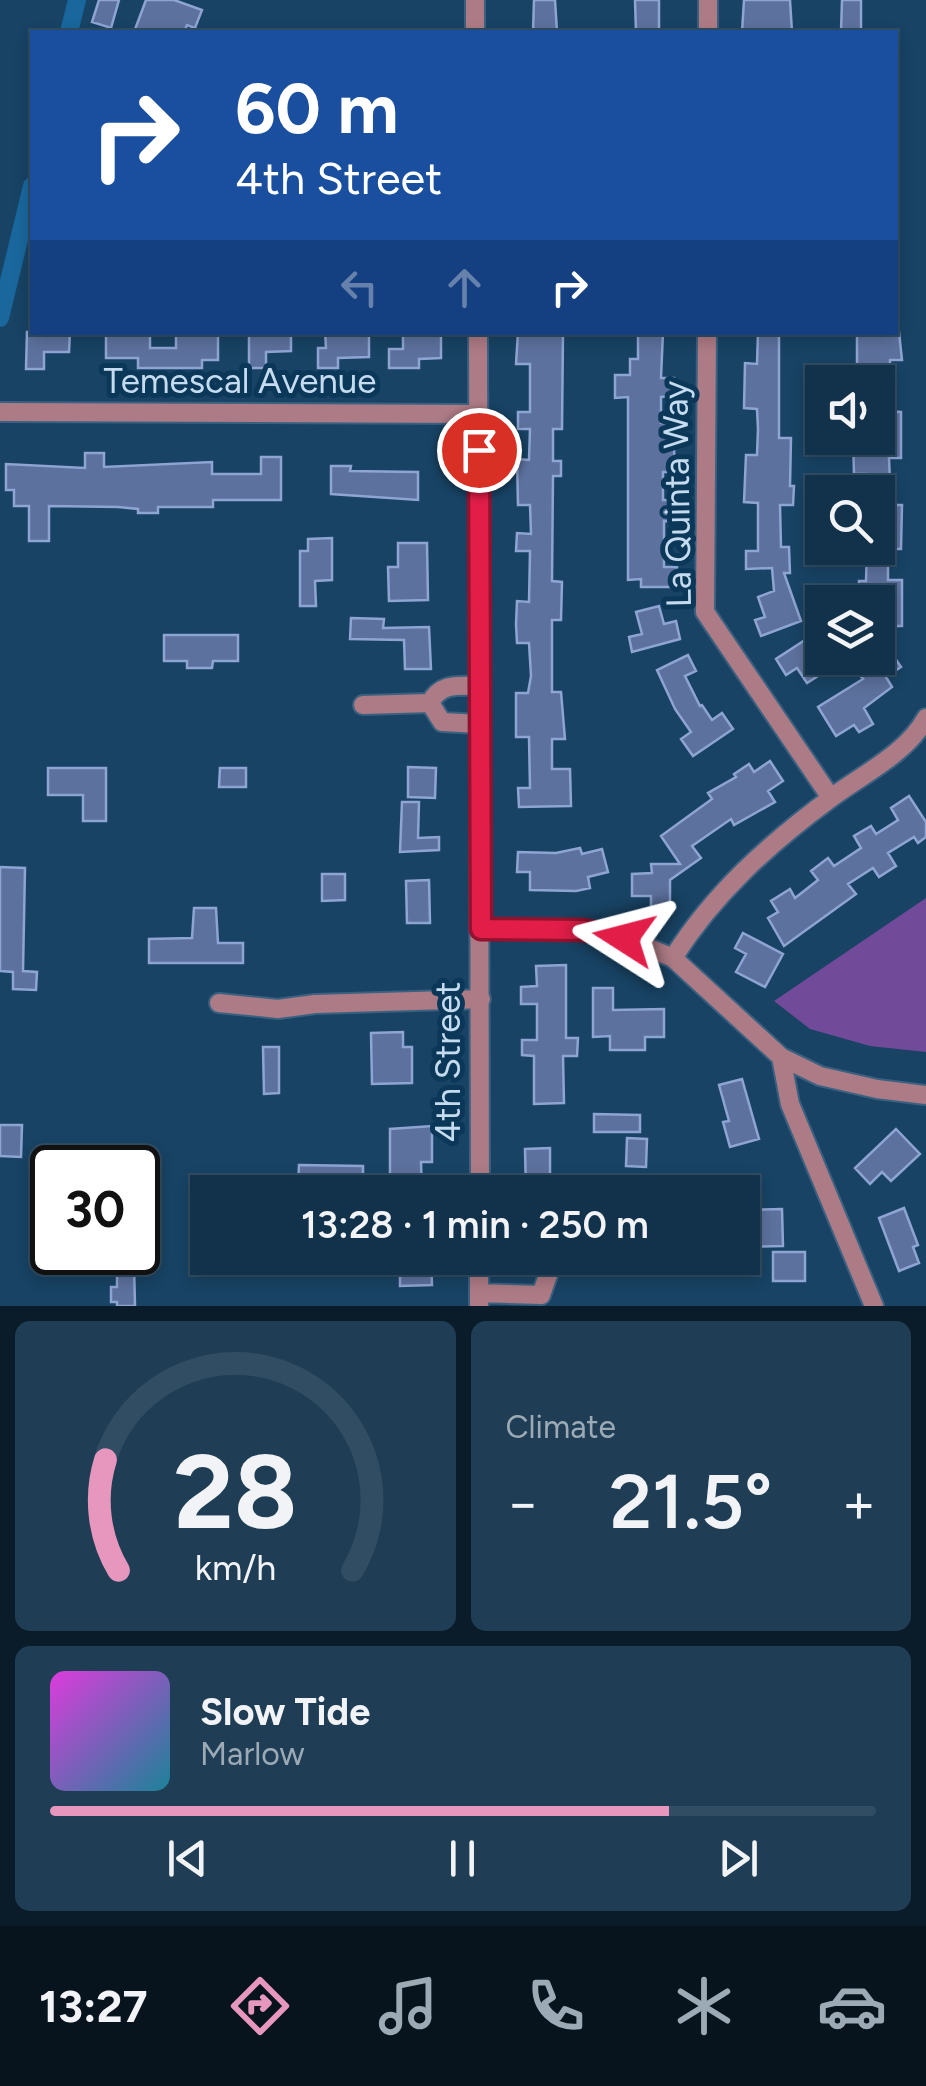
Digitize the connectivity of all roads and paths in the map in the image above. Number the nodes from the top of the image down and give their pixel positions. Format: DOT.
graph roads {
  1 [pos="476,0"];
  2 [pos="708,0"];
  3 [pos="475,30"];
  4 [pos="708,30"];
  5 [pos="478,335"];
  6 [pos="706,335"];
  7 [pos="0,412"];
  8 [pos="479,414"];
  9 [pos="480,686"];
  10 [pos="430,703"];
  11 [pos="363,705"];
  12 [pos="926,718"];
  13 [pos="480,724"];
  14 [pos="831,798"];
  15 [pos="481,929"];
  16 [pos="672,958"];
  17 [pos="481,999"];
  18 [pos="219,1004"];
  19 [pos="782,1058"];
  20 [pos="926,1095"];
  21 [pos="480,1175"];
  22 [pos="480,1275"];
  23 [pos="548,1275"];
  24 [pos="479,1300"];
  25 [pos="874,1306"];
  1 -- 3 [label="street"];
  2 -- 4 [label="street"];
  5 -- 8 [label="street, 4th Street"];
  6 -- 14 [label="street, La Quinta Way"];
  7 -- 8 [label="street, Temescal Avenue"];
  8 -- 9 [label="street, 4th Street"];
  9 -- 10 [label="street"];
  9 -- 13 [label="street, 4th Street"];
  10 -- 11 [label="street"];
  10 -- 13 [label="street"];
  12 -- 14 [label="street"];
  13 -- 15 [label="street, 4th Street"];
  14 -- 16 [label="street"];
  15 -- 16 [label="street"];
  15 -- 17 [label="street, 4th Street"];
  16 -- 19 [label="street"];
  17 -- 18 [label="street"];
  17 -- 21 [label="street, 4th Street"];
  19 -- 20 [label="street"];
  19 -- 25 [label="street"];
  22 -- 24 [label="street"];
  23 -- 24 [label="street"];
}
